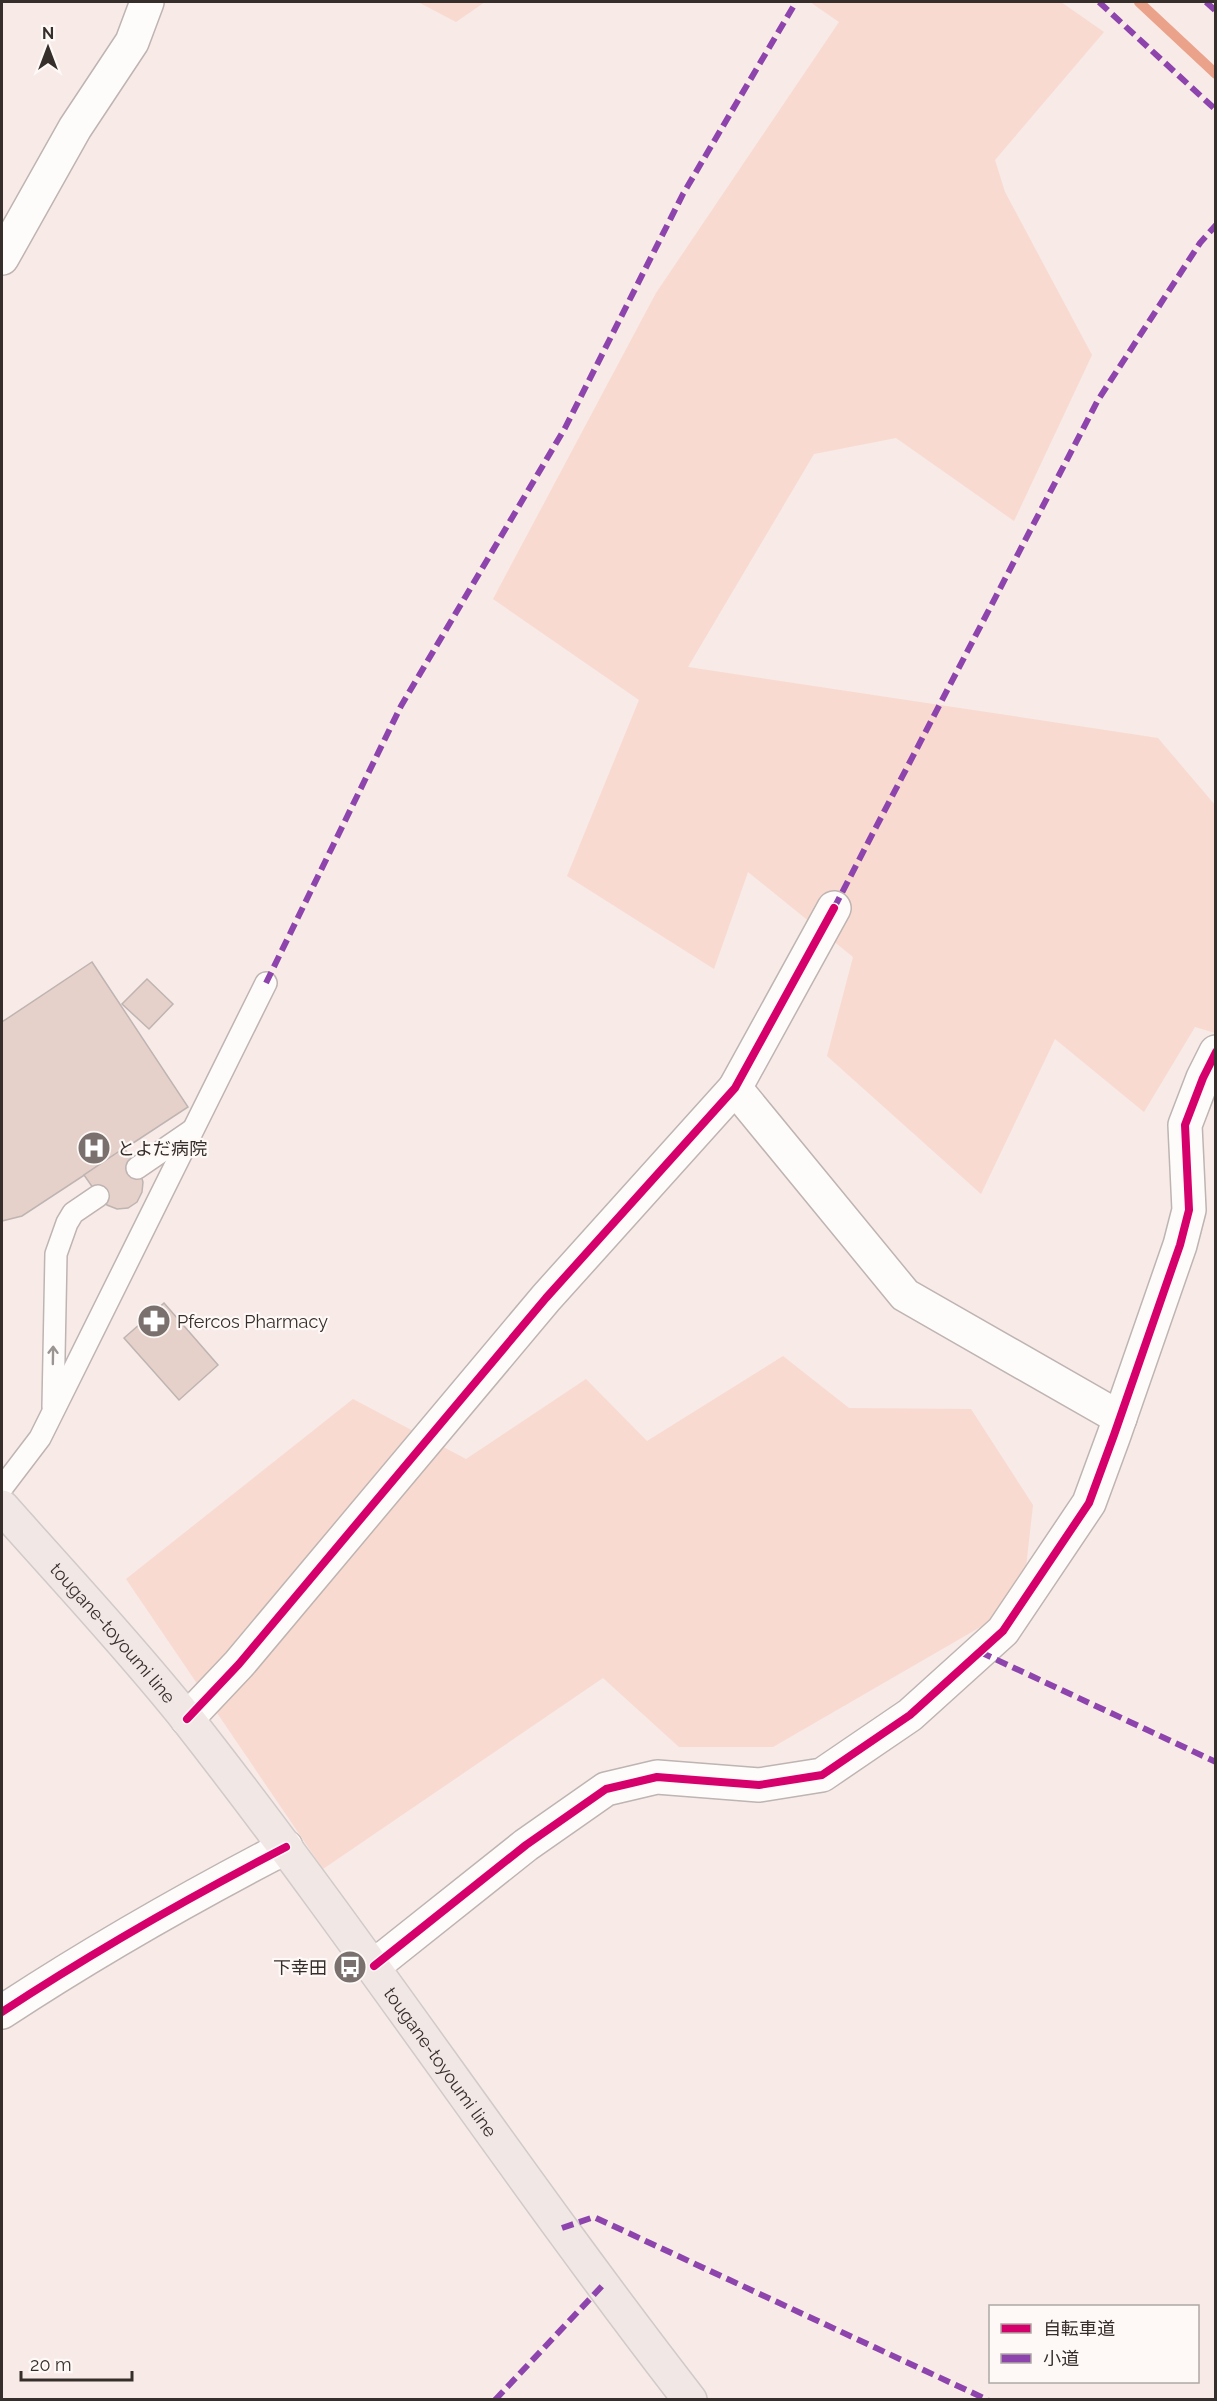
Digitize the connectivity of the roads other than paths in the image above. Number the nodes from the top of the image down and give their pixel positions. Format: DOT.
graph roads {
  1 [pos="147,2"];
  2 [pos="2,258"];
  3 [pos="834,908"];
  4 [pos="266,984"];
  5 [pos="1215,1052"];
  6 [pos="735,1088"];
  7 [pos="194,1129"];
  8 [pos="137,1168"];
  9 [pos="98,1196"];
  10 [pos="53,1413"];
  11 [pos="1120,1418"];
  12 [pos="2,1488"];
  13 [pos="2,1507"];
  14 [pos="187,1719"];
  15 [pos="285,1847"];
  16 [pos="374,1966"];
  17 [pos="2,2012"];
  18 [pos="690,2400"];
  1 -- 2 [label="street"];
  3 -- 6 [label="street"];
  4 -- 7 [label="lane"];
  5 -- 11 [label="street"];
  6 -- 11 [label="street"];
  6 -- 14 [label="street"];
  7 -- 8 [label="lane"];
  7 -- 10 [label="lane"];
  10 -- 9 [label="lane, one-way"];
  10 -- 12 [label="lane"];
  11 -- 16 [label="street"];
  13 -- 14 [label="main road, tougane-toyoumi line"];
  14 -- 15 [label="main road, tougane-toyoumi line"];
  15 -- 16 [label="main road, tougane-toyoumi line"];
  15 -- 17 [label="street"];
  16 -- 18 [label="main road, tougane-toyoumi line"];
}
